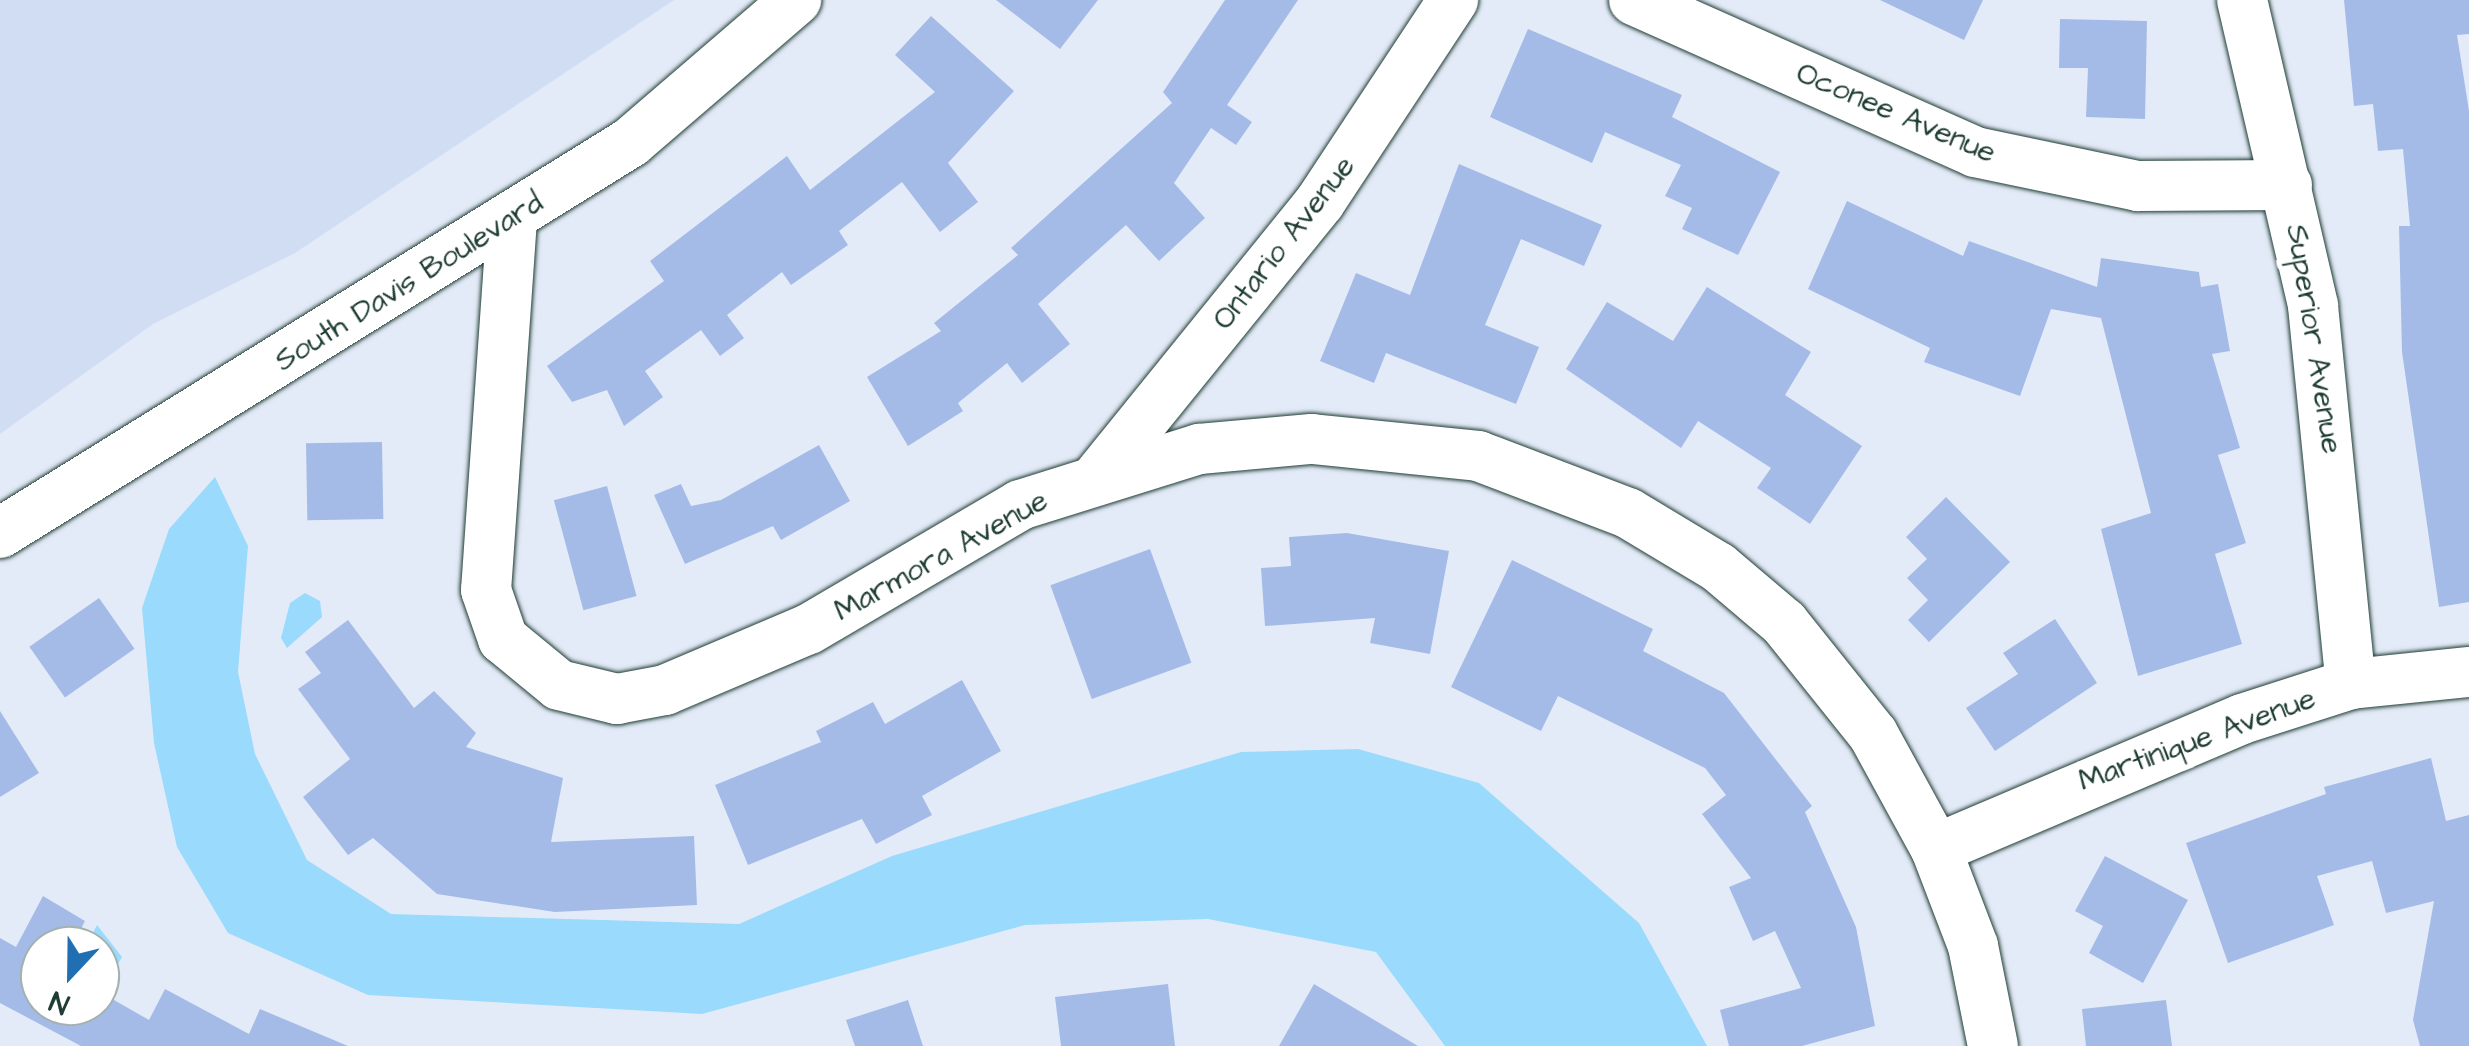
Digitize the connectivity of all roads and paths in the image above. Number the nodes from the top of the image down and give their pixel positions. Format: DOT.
graph roads {
  1 [pos="796,0"];
  2 [pos="1452,0"];
  3 [pos="1634,0"];
  4 [pos="2242,0"];
  5 [pos="2287,185"];
  6 [pos="512,220"];
  7 [pos="1099,475"];
  8 [pos="0,534"];
  9 [pos="2469,672"];
  10 [pos="2351,684"];
  11 [pos="1936,849"];
  12 [pos="1993,1046"];
  1 -- 6 [label="street, South Davis Boulevard"];
  2 -- 7 [label="street, Ontario Avenue"];
  3 -- 5 [label="street, Oconee Avenue"];
  4 -- 5 [label="street, Superior Avenue"];
  5 -- 10 [label="street, Superior Avenue"];
  6 -- 7 [label="street, Marmora Avenue"];
  6 -- 8 [label="street, South Davis Boulevard"];
  7 -- 11 [label="street, Marmora Avenue"];
  9 -- 10 [label="street, Martinique Avenue"];
  10 -- 11 [label="street, Martinique Avenue"];
  11 -- 12 [label="street, Marmora Avenue"];
}
